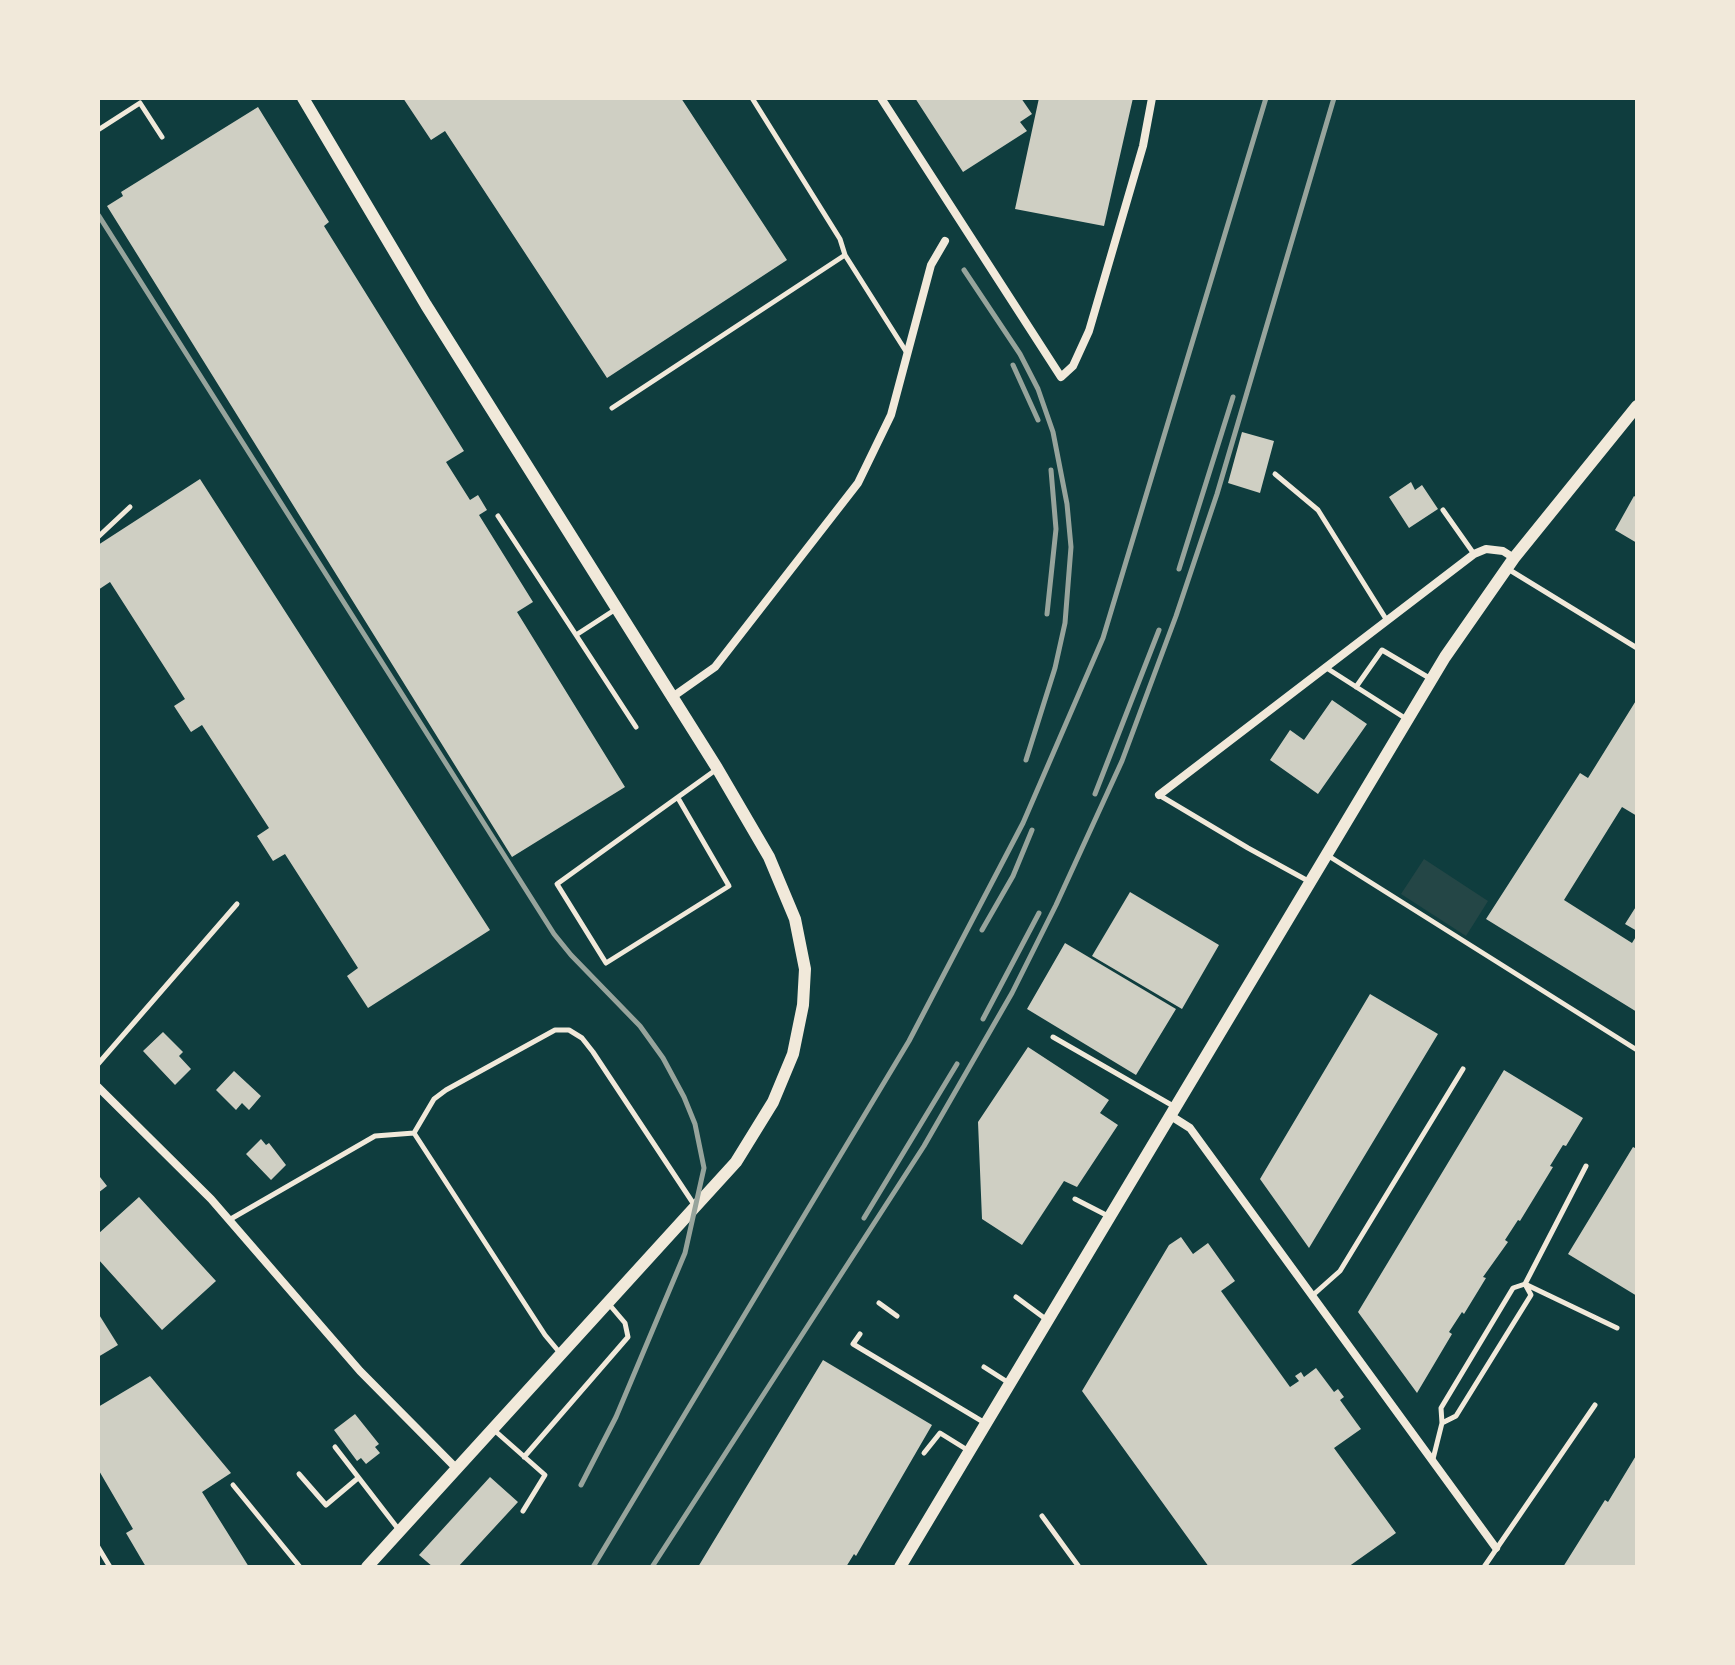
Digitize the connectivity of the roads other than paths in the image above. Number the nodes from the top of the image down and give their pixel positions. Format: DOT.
graph roads {
  1 [pos="303,98"];
  2 [pos="752,98"];
  3 [pos="881,98"];
  4 [pos="1152,98"];
  5 [pos="98,130"];
  6 [pos="162,137"];
  7 [pos="945,241"];
  8 [pos="845,255"];
  9 [pos="908,354"];
  10 [pos="1637,406"];
  11 [pos="612,408"];
  12 [pos="1275,474"];
  13 [pos="130,507"];
  14 [pos="1443,510"];
  15 [pos="498,516"];
  16 [pos="98,537"];
  17 [pos="1474,554"];
  18 [pos="1510,563"];
  19 [pos="616,609"];
  20 [pos="1386,619"];
  21 [pos="576,635"];
  22 [pos="1637,648"];
  23 [pos="1325,667"];
  24 [pos="1431,679"];
  25 [pos="1356,687"];
  26 [pos="671,698"];
  27 [pos="1408,720"];
  28 [pos="636,727"];
  29 [pos="717,768"];
  30 [pos="1159,795"];
  31 [pos="678,798"];
  32 [pos="1327,855"];
  33 [pos="1311,882"];
  34 [pos="237,904"];
  35 [pos="1053,1037"];
  36 [pos="1637,1050"];
  37 [pos="98,1064"];
  38 [pos="1463,1069"];
  39 [pos="98,1087"];
  40 [pos="1173,1112"];
  41 [pos="414,1133"];
  42 [pos="1586,1166"];
  43 [pos="1075,1199"];
  44 [pos="696,1208"];
  45 [pos="1110,1218"];
  46 [pos="229,1220"];
  47 [pos="1525,1284"];
  48 [pos="1313,1295"];
  49 [pos="1016,1297"];
  50 [pos="608,1303"];
  51 [pos="879,1303"];
  52 [pos="897,1316"];
  53 [pos="1048,1321"];
  54 [pos="1617,1328"];
  55 [pos="860,1334"];
  56 [pos="560,1354"];
  57 [pos="984,1367"];
  58 [pos="1010,1383"];
  59 [pos="1595,1405"];
  60 [pos="1442,1423"];
  61 [pos="986,1424"];
  62 [pos="493,1429"];
  63 [pos="335,1447"];
  64 [pos="970,1451"];
  65 [pos="924,1453"];
  66 [pos="524,1457"];
  67 [pos="1432,1460"];
  68 [pos="457,1469"];
  69 [pos="299,1474"];
  70 [pos="358,1478"];
  71 [pos="233,1485"];
  72 [pos="523,1511"];
  73 [pos="1042,1516"];
  74 [pos="400,1531"];
  75 [pos="98,1547"];
  76 [pos="1496,1548"];
  77 [pos="110,1567"];
  78 [pos="300,1567"];
  79 [pos="367,1567"];
  80 [pos="900,1567"];
  81 [pos="1079,1567"];
  82 [pos="1484,1567"];
  1 -- 19 [label="street"];
  2 -- 8 [label="lane"];
  3 -- 4 [label="street"];
  5 -- 6 [label="lane"];
  7 -- 9 [label="street"];
  8 -- 9 [label="lane"];
  8 -- 11 [label="lane"];
  9 -- 26 [label="street"];
  10 -- 18 [label="street"];
  12 -- 20 [label="lane"];
  13 -- 16 [label="lane"];
  14 -- 17 [label="lane"];
  15 -- 21 [label="lane"];
  17 -- 18 [label="street"];
  17 -- 20 [label="street"];
  18 -- 22 [label="lane"];
  18 -- 24 [label="street"];
  19 -- 21 [label="lane"];
  19 -- 26 [label="street"];
  20 -- 23 [label="street"];
  21 -- 28 [label="lane"];
  23 -- 25 [label="lane"];
  23 -- 30 [label="street"];
  24 -- 25 [label="lane"];
  24 -- 27 [label="street"];
  25 -- 27 [label="lane"];
  26 -- 29 [label="street"];
  27 -- 32 [label="street"];
  29 -- 31 [label="lane"];
  29 -- 44 [label="street"];
  30 -- 33 [label="lane"];
  31 -- 31 [label="lane"];
  32 -- 33 [label="street"];
  32 -- 36 [label="lane"];
  33 -- 40 [label="street"];
  34 -- 37 [label="lane"];
  35 -- 40 [label="lane"];
  38 -- 48 [label="lane"];
  39 -- 46 [label="street"];
  40 -- 45 [label="street"];
  40 -- 48 [label="street"];
  41 -- 44 [label="lane"];
  41 -- 46 [label="lane"];
  41 -- 56 [label="lane"];
  42 -- 47 [label="lane"];
  43 -- 45 [label="lane"];
  44 -- 50 [label="street"];
  45 -- 53 [label="street"];
  46 -- 68 [label="street"];
  47 -- 54 [label="lane"];
  47 -- 60 [label="lane"];
  47 -- 60 [label="lane"];
  48 -- 67 [label="street"];
  49 -- 53 [label="lane"];
  50 -- 56 [label="street"];
  50 -- 66 [label="lane"];
  51 -- 52 [label="lane"];
  53 -- 58 [label="street"];
  55 -- 61 [label="lane"];
  56 -- 62 [label="street"];
  57 -- 58 [label="lane"];
  58 -- 61 [label="street"];
  59 -- 76 [label="lane"];
  60 -- 67 [label="lane"];
  61 -- 64 [label="street"];
  62 -- 66 [label="lane"];
  62 -- 68 [label="street"];
  63 -- 70 [label="lane"];
  64 -- 65 [label="lane"];
  64 -- 80 [label="street"];
  66 -- 72 [label="lane"];
  67 -- 76 [label="street"];
  68 -- 74 [label="street"];
  69 -- 70 [label="lane"];
  70 -- 74 [label="lane"];
  71 -- 78 [label="lane"];
  73 -- 81 [label="lane"];
  74 -- 79 [label="street"];
  75 -- 77 [label="lane"];
  76 -- 82 [label="lane"];
}
